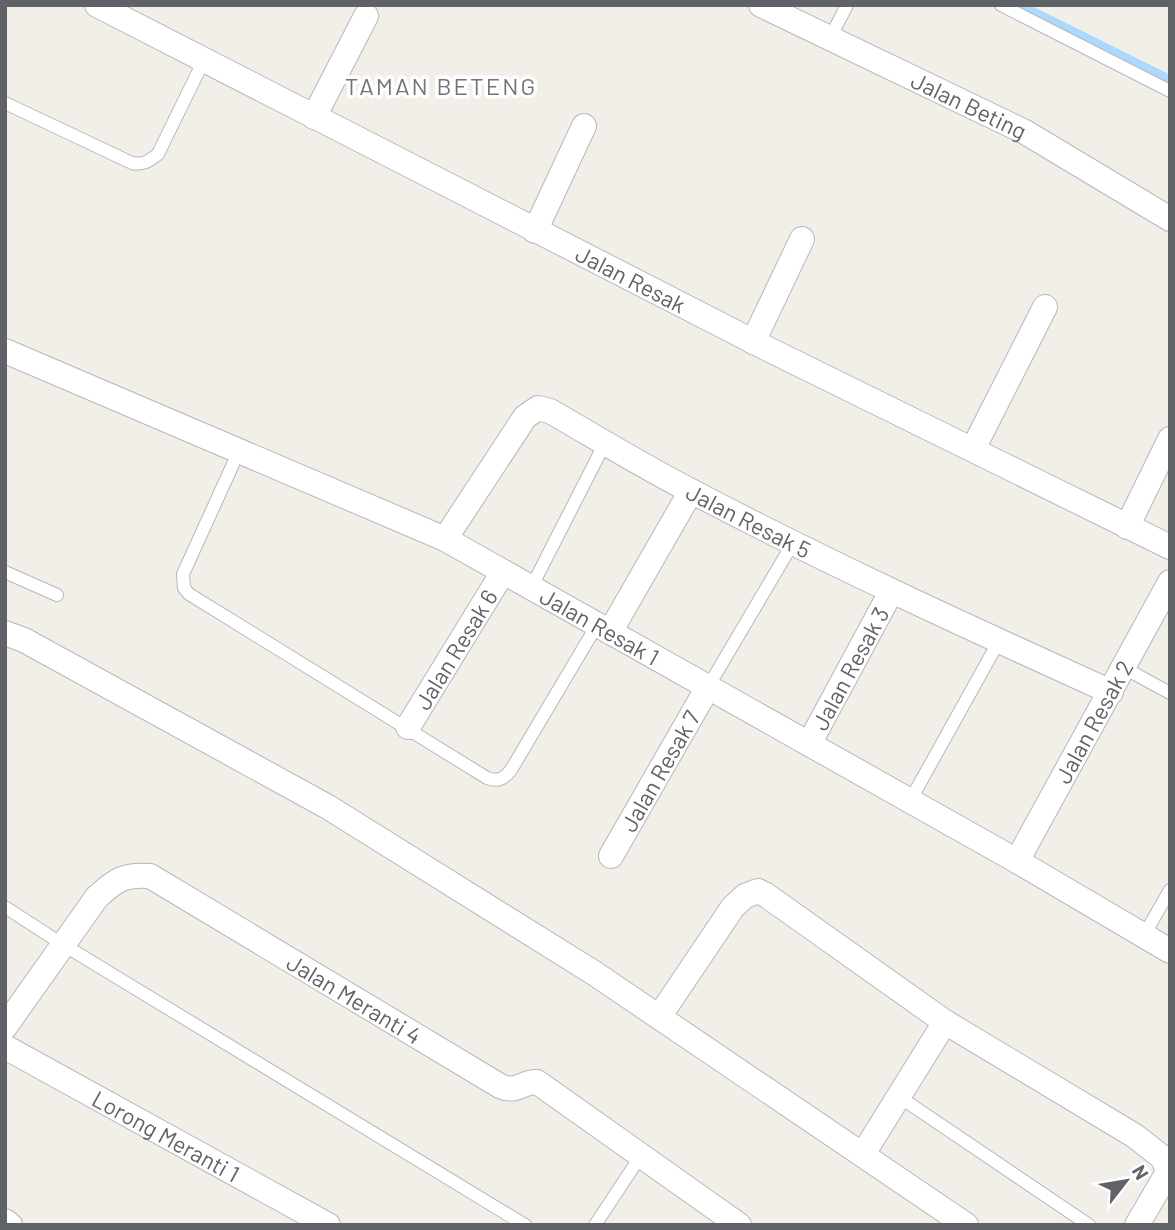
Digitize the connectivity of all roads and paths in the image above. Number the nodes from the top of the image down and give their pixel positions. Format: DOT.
graph roads {
  1 [pos="97,5"];
  2 [pos="761,5"];
  3 [pos="846,5"];
  4 [pos="1001,5"];
  5 [pos="366,16"];
  6 [pos="830,38"];
  7 [pos="204,60"];
  8 [pos="1170,91"];
  9 [pos="5,103"];
  10 [pos="314,117"];
  11 [pos="584,127"];
  12 [pos="1166,211"];
  13 [pos="535,231"];
  14 [pos="802,239"];
  15 [pos="1045,307"];
  16 [pos="752,342"];
  17 [pos="5,351"];
  18 [pos="1170,439"];
  19 [pos="605,443"];
  20 [pos="973,449"];
  21 [pos="239,452"];
  22 [pos="691,491"];
  23 [pos="1127,527"];
  24 [pos="445,539"];
  25 [pos="793,543"];
  26 [pos="1170,547"];
  27 [pos="5,572"];
  28 [pos="503,572"];
  29 [pos="1170,582"];
  30 [pos="531,588"];
  31 [pos="891,592"];
  32 [pos="57,595"];
  33 [pos="604,629"];
  34 [pos="5,633"];
  35 [pos="999,641"];
  36 [pos="1124,668"];
  37 [pos="708,687"];
  38 [pos="1111,692"];
  39 [pos="1170,693"];
  40 [pos="408,727"];
  41 [pos="809,744"];
  42 [pos="910,801"];
  43 [pos="611,856"];
  44 [pos="1017,861"];
  45 [pos="1170,890"];
  46 [pos="5,907"];
  47 [pos="1143,937"];
  48 [pos="62,944"];
  49 [pos="1170,951"];
  50 [pos="659,1017"];
  51 [pos="946,1022"];
  52 [pos="5,1027"];
  53 [pos="5,1047"];
  54 [pos="898,1096"];
  55 [pos="642,1154"];
  56 [pos="863,1154"];
  57 [pos="5,1221"];
  58 [pos="733,1223"];
  59 [pos="10,1225"];
  60 [pos="328,1225"];
  61 [pos="526,1225"];
  62 [pos="595,1225"];
  63 [pos="966,1225"];
  64 [pos="1089,1225"];
  65 [pos="1138,1225"];
  1 -- 7 [label="street, Jalan Resak"];
  2 -- 6 [label="street, Jalan Beting"];
  3 -- 6 [label="lane"];
  4 -- 8 [label="lane"];
  5 -- 10 [label="street"];
  6 -- 12 [label="street, Jalan Beting"];
  7 -- 9 [label="lane"];
  7 -- 10 [label="street, Jalan Resak"];
  10 -- 13 [label="street, Jalan Resak"];
  11 -- 13 [label="street"];
  13 -- 16 [label="street, Jalan Resak"];
  14 -- 16 [label="street"];
  15 -- 20 [label="street"];
  16 -- 20 [label="street, Jalan Resak"];
  17 -- 21 [label="street, Jalan Resak 1"];
  18 -- 23 [label="street"];
  19 -- 22 [label="street, Jalan Resak 5"];
  19 -- 24 [label="street, Jalan Resak 5"];
  19 -- 30 [label="lane"];
  20 -- 23 [label="street, Jalan Resak"];
  21 -- 24 [label="street, Jalan Resak 1"];
  21 -- 40 [label="lane"];
  22 -- 25 [label="street, Jalan Resak 5"];
  22 -- 33 [label="street"];
  23 -- 26 [label="street, Jalan Resak"];
  24 -- 28 [label="street, Jalan Resak 1"];
  25 -- 31 [label="street, Jalan Resak 5"];
  25 -- 37 [label="lane"];
  27 -- 32 [label="lane"];
  28 -- 30 [label="street, Jalan Resak 1"];
  28 -- 40 [label="street, Jalan Resak 6"];
  29 -- 36 [label="street, Jalan Resak 2"];
  30 -- 33 [label="street, Jalan Resak 1"];
  31 -- 35 [label="street, Jalan Resak 5"];
  31 -- 41 [label="street, Jalan Resak 3"];
  33 -- 37 [label="street, Jalan Resak 1"];
  33 -- 40 [label="lane"];
  34 -- 50 [label="street"];
  35 -- 38 [label="street, Jalan Resak 5"];
  35 -- 42 [label="lane"];
  36 -- 38 [label="street, Jalan Resak 2"];
  36 -- 39 [label="lane"];
  37 -- 41 [label="street, Jalan Resak 1"];
  37 -- 43 [label="street, Jalan Resak 7"];
  38 -- 44 [label="street, Jalan Resak 2"];
  41 -- 42 [label="street, Jalan Resak 1"];
  42 -- 44 [label="street, Jalan Resak 1"];
  44 -- 47 [label="street, Jalan Resak 1"];
  45 -- 47 [label="lane"];
  46 -- 48 [label="lane"];
  47 -- 49 [label="street, Jalan Resak 1"];
  48 -- 52 [label="street, Jalan Meranti 4"];
  48 -- 55 [label="street, Jalan Meranti 4"];
  48 -- 61 [label="lane"];
  50 -- 51 [label="street"];
  50 -- 56 [label="street"];
  51 -- 54 [label="street"];
  51 -- 65 [label="street"];
  53 -- 60 [label="street, Lorong Meranti 1"];
  54 -- 56 [label="street"];
  54 -- 64 [label="lane"];
  55 -- 58 [label="street, Jalan Meranti 4"];
  55 -- 62 [label="lane"];
  56 -- 63 [label="street"];
  57 -- 59 [label="street"];
}
